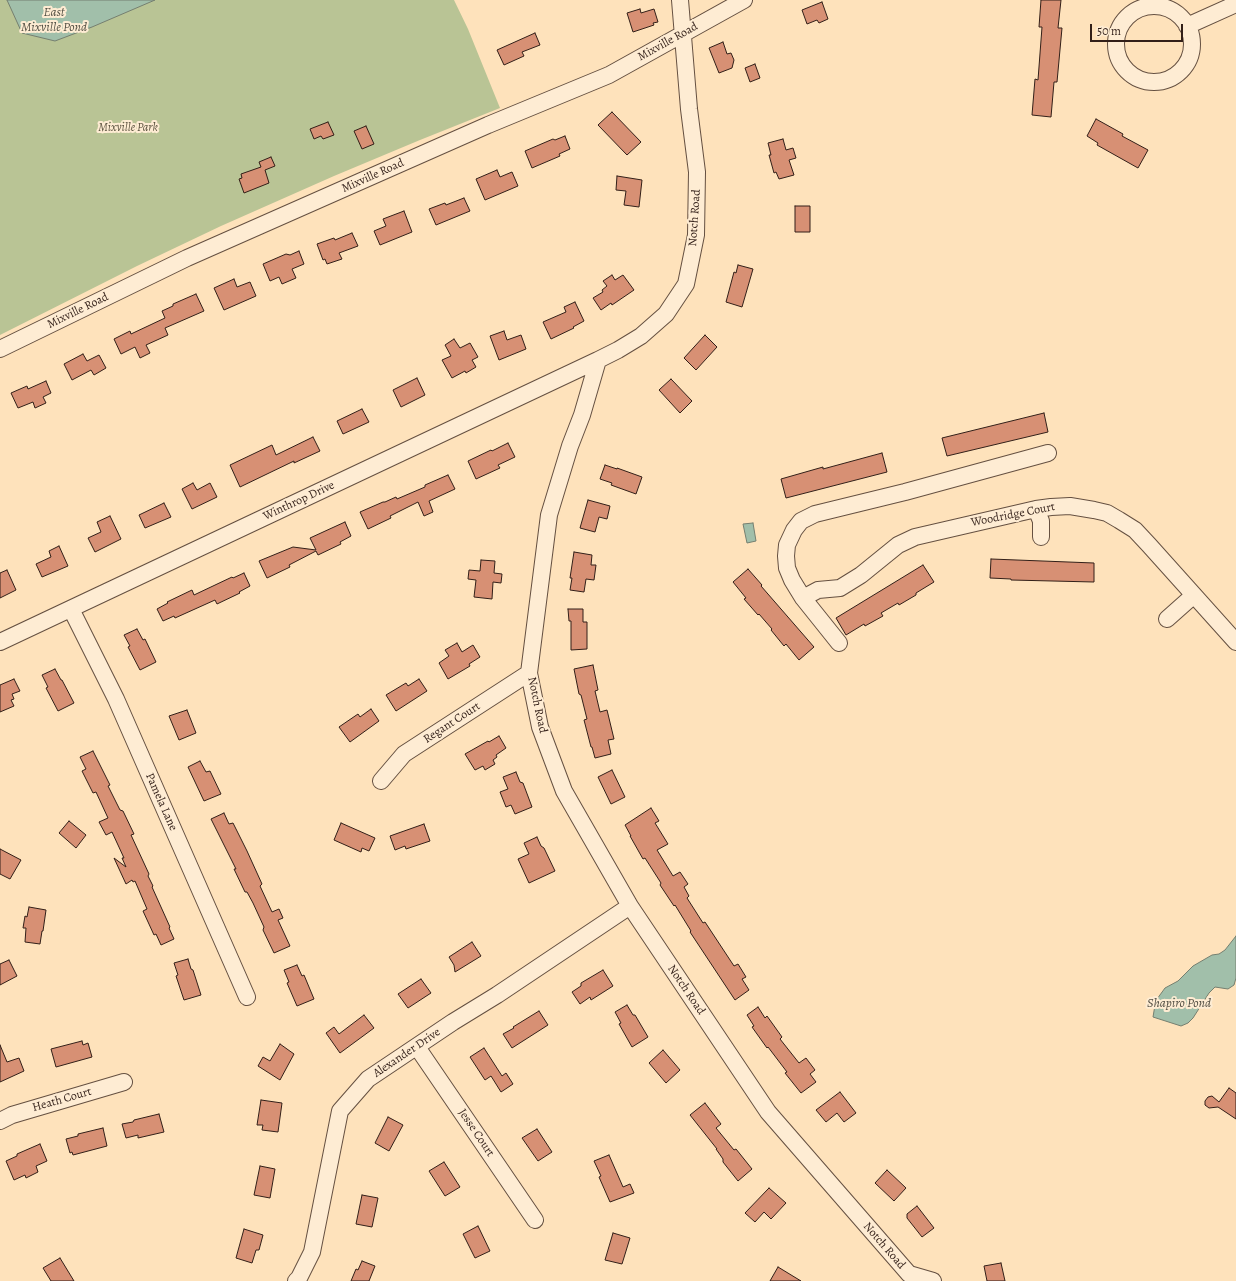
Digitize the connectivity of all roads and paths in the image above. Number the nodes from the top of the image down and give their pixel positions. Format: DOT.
graph roads {
  1 [pos="680,0"];
  2 [pos="744,0"];
  3 [pos="1236,4"];
  4 [pos="1187,26"];
  5 [pos="682,34"];
  6 [pos="0,349"];
  7 [pos="598,360"];
  8 [pos="1048,454"];
  9 [pos="1036,509"];
  10 [pos="1041,537"];
  11 [pos="1194,595"];
  12 [pos="803,598"];
  13 [pos="71,609"];
  14 [pos="1167,619"];
  15 [pos="0,642"];
  16 [pos="839,642"];
  17 [pos="1236,642"];
  18 [pos="530,673"];
  19 [pos="381,781"];
  20 [pos="630,906"];
  21 [pos="247,997"];
  22 [pos="417,1047"];
  23 [pos="124,1082"];
  24 [pos="0,1121"];
  25 [pos="535,1220"];
  26 [pos="296,1281"];
  27 [pos="933,1281"];
  1 -- 5 [label="street, Notch Road"];
  2 -- 5 [label="street, Mixville Road"];
  3 -- 4 [label="street"];
  4 -- 4 [label="street"];
  5 -- 6 [label="street, Mixville Road"];
  5 -- 7 [label="street, Notch Road"];
  7 -- 13 [label="street, Winthrop Drive"];
  7 -- 18 [label="street, Notch Road"];
  8 -- 12 [label="street"];
  9 -- 10 [label="street"];
  9 -- 11 [label="street, Woodridge Court"];
  9 -- 12 [label="street, Woodridge Court"];
  11 -- 14 [label="street"];
  11 -- 17 [label="street, Woodridge Court"];
  12 -- 16 [label="street"];
  13 -- 15 [label="street, Winthrop Drive"];
  13 -- 21 [label="street, Pamela Lane"];
  18 -- 19 [label="street, Regant Court"];
  18 -- 20 [label="street, Notch Road"];
  20 -- 22 [label="street, Alexander Drive"];
  20 -- 27 [label="street, Notch Road"];
  22 -- 25 [label="street, Jesse Court"];
  22 -- 26 [label="street, Alexander Drive"];
  23 -- 24 [label="street, Heath Court"];
}
